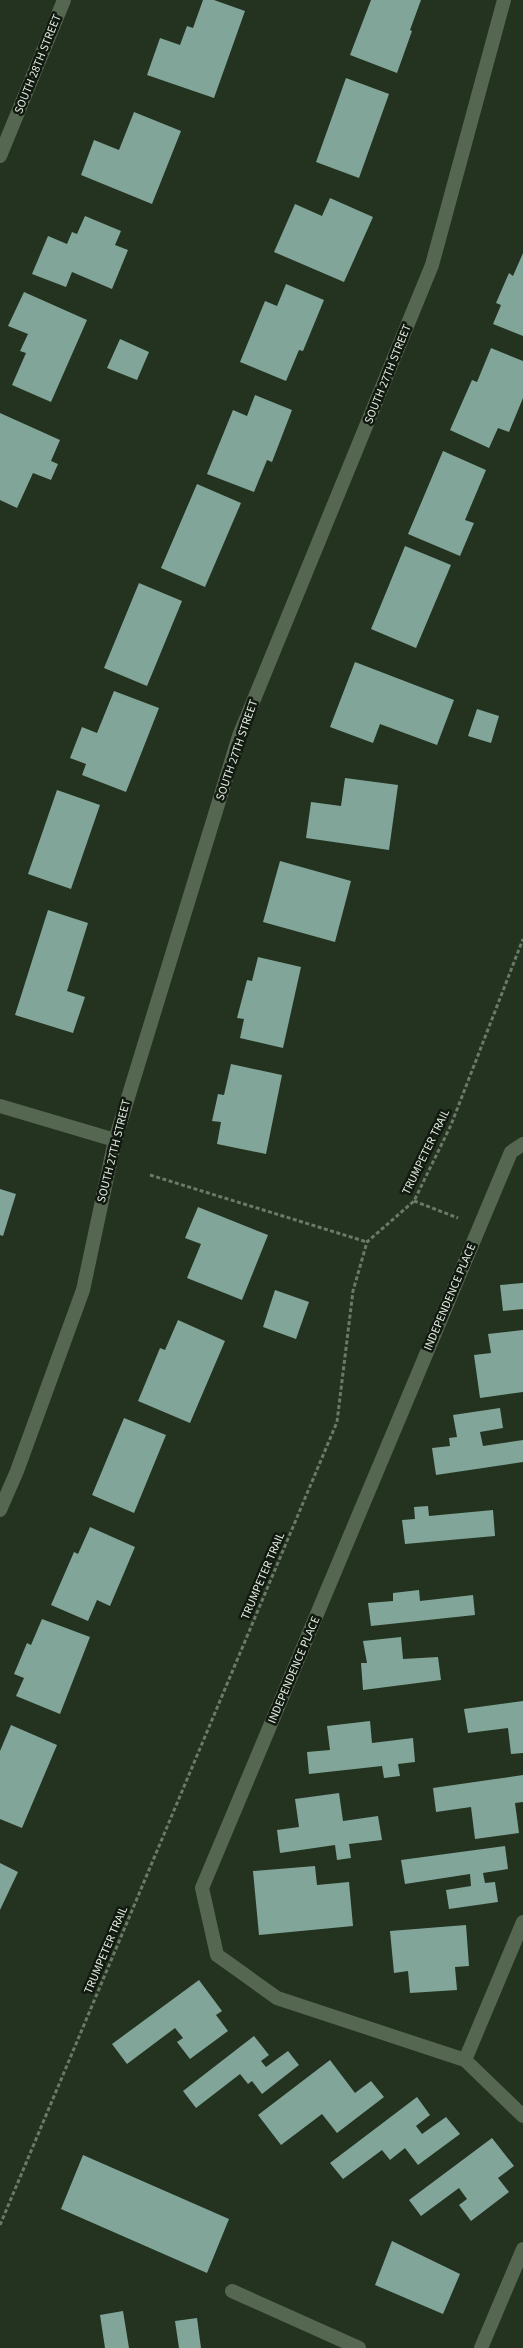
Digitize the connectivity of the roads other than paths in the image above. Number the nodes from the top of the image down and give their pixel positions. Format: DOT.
graph roads {
  1 [pos="64,0"];
  2 [pos="504,0"];
  3 [pos="0,156"];
  4 [pos="0,1106"];
  5 [pos="115,1140"];
  6 [pos="523,1144"];
  7 [pos="0,1510"];
  8 [pos="523,1922"];
  9 [pos="465,2060"];
  10 [pos="523,2116"];
  11 [pos="523,2249"];
  12 [pos="232,2291"];
  13 [pos="360,2348"];
  14 [pos="481,2348"];
  1 -- 3 [label="street, SOUTH 28TH STREET"];
  2 -- 5 [label="street, SOUTH 27TH STREET"];
  4 -- 5 [label="street"];
  5 -- 7 [label="street, SOUTH 27TH STREET"];
  6 -- 9 [label="street, INDEPENDENCE PLACE"];
  8 -- 9 [label="street"];
  9 -- 10 [label="street"];
  11 -- 14 [label="street"];
  12 -- 13 [label="street"];
}
